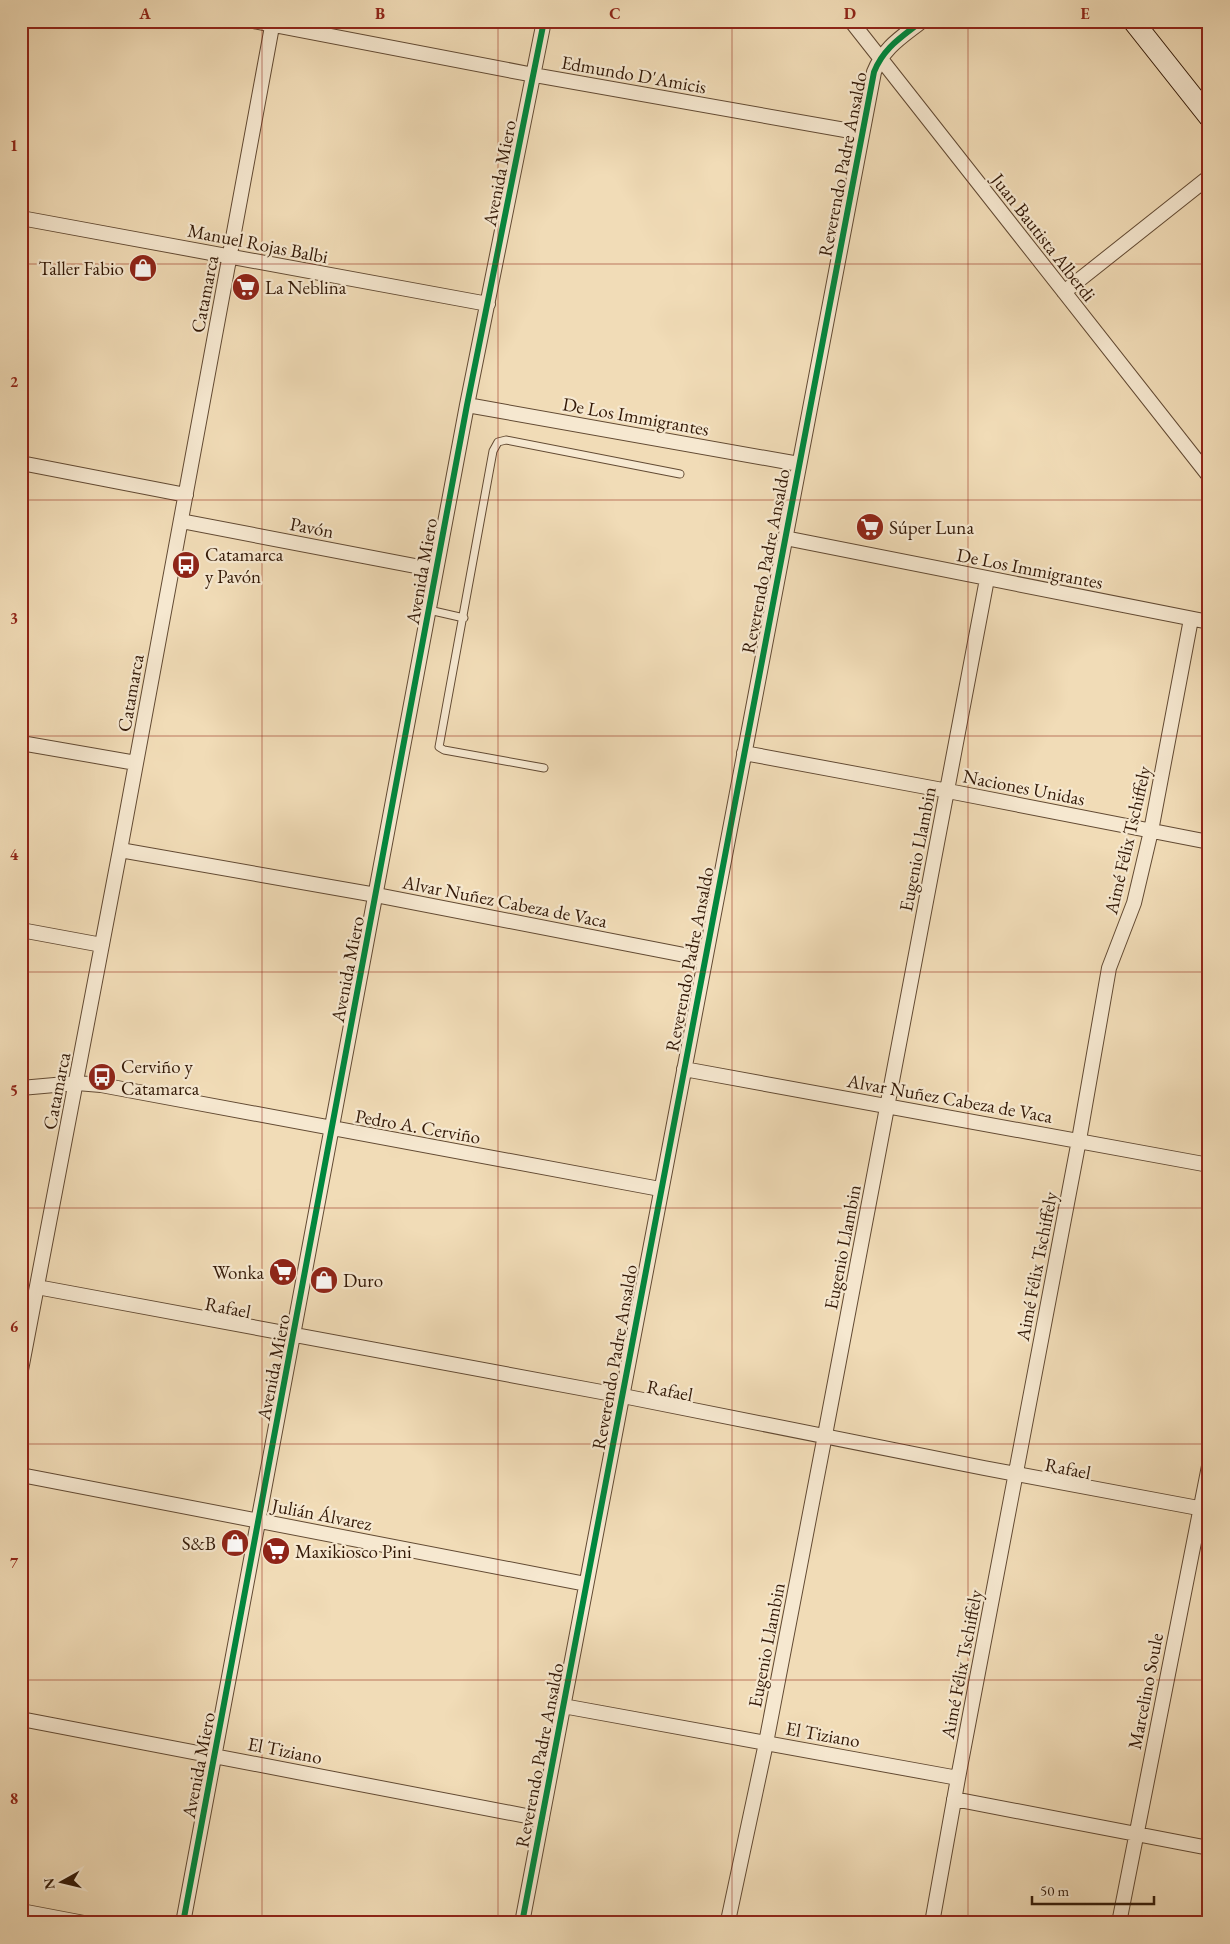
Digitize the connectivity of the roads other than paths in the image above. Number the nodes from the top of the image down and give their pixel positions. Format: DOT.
graph roads {
  1 [pos="253,21"];
  2 [pos="544,21"];
  3 [pos="850,21"];
  4 [pos="922,21"];
  5 [pos="1134,21"];
  6 [pos="273,23"];
  7 [pos="880,58"];
  8 [pos="534,75"];
  9 [pos="1209,117"];
  10 [pos="862,133"];
  11 [pos="1209,177"];
  12 [pos="21,218"];
  13 [pos="230,257"];
  14 [pos="1064,292"];
  15 [pos="488,304"];
  16 [pos="467,405"];
  17 [pos="21,463"];
  18 [pos="799,464"];
  19 [pos="680,474"];
  20 [pos="1209,476"];
  21 [pos="186,495"];
  22 [pos="181,521"];
  23 [pos="785,538"];
  24 [pos="436,570"];
  25 [pos="987,579"];
  26 [pos="429,610"];
  27 [pos="464,618"];
  28 [pos="1191,619"];
  29 [pos="1209,622"];
  30 [pos="21,742"];
  31 [pos="744,753"];
  32 [pos="136,763"];
  33 [pos="544,768"];
  34 [pos="948,791"];
  35 [pos="1151,831"];
  36 [pos="1209,842"];
  37 [pos="120,850"];
  38 [pos="376,895"];
  39 [pos="21,930"];
  40 [pos="102,945"];
  41 [pos="705,959"];
  42 [pos="684,1069"];
  43 [pos="77,1083"];
  44 [pos="21,1088"];
  45 [pos="888,1105"];
  46 [pos="331,1129"];
  47 [pos="1079,1140"];
  48 [pos="1209,1165"];
  49 [pos="660,1189"];
  50 [pos="37,1287"];
  51 [pos="294,1335"];
  52 [pos="21,1370"];
  53 [pos="623,1396"];
  54 [pos="825,1435"];
  55 [pos="1209,1466"];
  56 [pos="1016,1474"];
  57 [pos="21,1475"];
  58 [pos="1205,1509"];
  59 [pos="260,1521"];
  60 [pos="586,1584"];
  61 [pos="563,1706"];
  62 [pos="21,1719"];
  63 [pos="766,1743"];
  64 [pos="215,1756"];
  65 [pos="958,1778"];
  66 [pos="954,1799"];
  67 [pos="542,1819"];
  68 [pos="1136,1834"];
  69 [pos="1209,1848"];
  70 [pos="21,1911"];
  71 [pos="728,1921"];
  72 [pos="84,1923"];
  73 [pos="184,1923"];
  74 [pos="522,1923"];
  75 [pos="932,1923"];
  76 [pos="1119,1923"];
  1 -- 6 [label="street, Edmundo D'Amicis"];
  2 -- 8 [label="street, Avenida Miero"];
  3 -- 7 [label="street, Juan Bautista Alberdi"];
  4 -- 7 [label="street, Reverendo Padre Ansaldo"];
  5 -- 9 [label="street"];
  6 -- 8 [label="street, Edmundo D'Amicis"];
  6 -- 13 [label="street, Catamarca"];
  7 -- 10 [label="street, Reverendo Padre Ansaldo"];
  7 -- 14 [label="street, Juan Bautista Alberdi"];
  8 -- 10 [label="street, Edmundo D'Amicis"];
  8 -- 15 [label="street, Avenida Miero"];
  10 -- 18 [label="street, Reverendo Padre Ansaldo"];
  11 -- 14 [label="street"];
  12 -- 13 [label="street, Manuel Rojas Balbi"];
  13 -- 15 [label="street, Manuel Rojas Balbi"];
  13 -- 21 [label="street, Catamarca"];
  14 -- 20 [label="street, Juan Bautista Alberdi"];
  15 -- 16 [label="street, Avenida Miero"];
  16 -- 18 [label="street, De Los Immigrantes"];
  16 -- 24 [label="street, Avenida Miero"];
  17 -- 21 [label="street"];
  18 -- 23 [label="street, Reverendo Padre Ansaldo"];
  19 -- 27 [label="lane"];
  21 -- 22 [label="street, Catamarca"];
  22 -- 24 [label="street, Pavón"];
  22 -- 32 [label="street, Catamarca"];
  23 -- 25 [label="street, De Los Immigrantes"];
  23 -- 31 [label="street, Reverendo Padre Ansaldo"];
  24 -- 26 [label="street, Avenida Miero"];
  25 -- 28 [label="street, De Los Immigrantes"];
  25 -- 34 [label="street, Eugenio Llambin"];
  26 -- 27 [label="lane"];
  26 -- 38 [label="street, Avenida Miero"];
  27 -- 33 [label="lane"];
  28 -- 29 [label="street, De Los Immigrantes"];
  28 -- 35 [label="street, Aimé Félix Tschiffely"];
  30 -- 32 [label="street"];
  31 -- 34 [label="street, Naciones Unidas"];
  31 -- 41 [label="street, Reverendo Padre Ansaldo"];
  32 -- 37 [label="street, Catamarca"];
  34 -- 35 [label="street, Naciones Unidas"];
  34 -- 45 [label="street, Eugenio Llambin"];
  35 -- 36 [label="street, Naciones Unidas"];
  35 -- 47 [label="street, Aimé Félix Tschiffely"];
  37 -- 38 [label="street, Alvar Nuñez Cabeza de Vaca"];
  37 -- 40 [label="street, Catamarca"];
  38 -- 41 [label="street, Alvar Nuñez Cabeza de Vaca"];
  38 -- 46 [label="street, Avenida Miero"];
  39 -- 40 [label="street"];
  40 -- 43 [label="street, Catamarca"];
  41 -- 42 [label="street, Reverendo Padre Ansaldo"];
  42 -- 45 [label="street, Alvar Nuñez Cabeza de Vaca"];
  42 -- 49 [label="street, Reverendo Padre Ansaldo"];
  43 -- 44 [label="street, Pedro A. Cerviño"];
  43 -- 46 [label="street, Pedro A. Cerviño"];
  43 -- 50 [label="street, Catamarca"];
  45 -- 47 [label="street, Alvar Nuñez Cabeza de Vaca"];
  45 -- 54 [label="street, Eugenio Llambin"];
  46 -- 49 [label="street, Pedro A. Cerviño"];
  46 -- 51 [label="street, Avenida Miero"];
  47 -- 48 [label="street, Alvar Nuñez Cabeza de Vaca"];
  47 -- 56 [label="street, Aimé Félix Tschiffely"];
  49 -- 53 [label="street, Reverendo Padre Ansaldo"];
  50 -- 51 [label="street, Rafael"];
  50 -- 52 [label="street, Catamarca"];
  51 -- 53 [label="street, Rafael"];
  51 -- 59 [label="street, Avenida Miero"];
  53 -- 54 [label="street, Rafael"];
  53 -- 60 [label="street, Reverendo Padre Ansaldo"];
  54 -- 56 [label="street, Rafael"];
  54 -- 63 [label="street, Eugenio Llambin"];
  55 -- 58 [label="street, Marcelino Soule"];
  56 -- 58 [label="street, Rafael"];
  56 -- 65 [label="street, Aimé Félix Tschiffely"];
  57 -- 59 [label="street, Julián Álvarez"];
  58 -- 68 [label="street, Marcelino Soule"];
  59 -- 60 [label="street, Julián Álvarez"];
  59 -- 64 [label="street, Avenida Miero"];
  60 -- 61 [label="street, Reverendo Padre Ansaldo"];
  61 -- 63 [label="street, El Tiziano"];
  61 -- 67 [label="street, Reverendo Padre Ansaldo"];
  62 -- 64 [label="street, El Tiziano"];
  63 -- 65 [label="street, El Tiziano"];
  63 -- 71 [label="street, Eugenio Llambin"];
  64 -- 67 [label="street, El Tiziano"];
  64 -- 73 [label="street, Avenida Miero"];
  65 -- 66 [label="street, Aimé Félix Tschiffely"];
  66 -- 68 [label="street"];
  66 -- 75 [label="street, Aimé Félix Tschiffely"];
  67 -- 74 [label="street, Reverendo Padre Ansaldo"];
  68 -- 69 [label="street"];
  68 -- 76 [label="street, Marcelino Soule"];
  70 -- 72 [label="street"];
}
